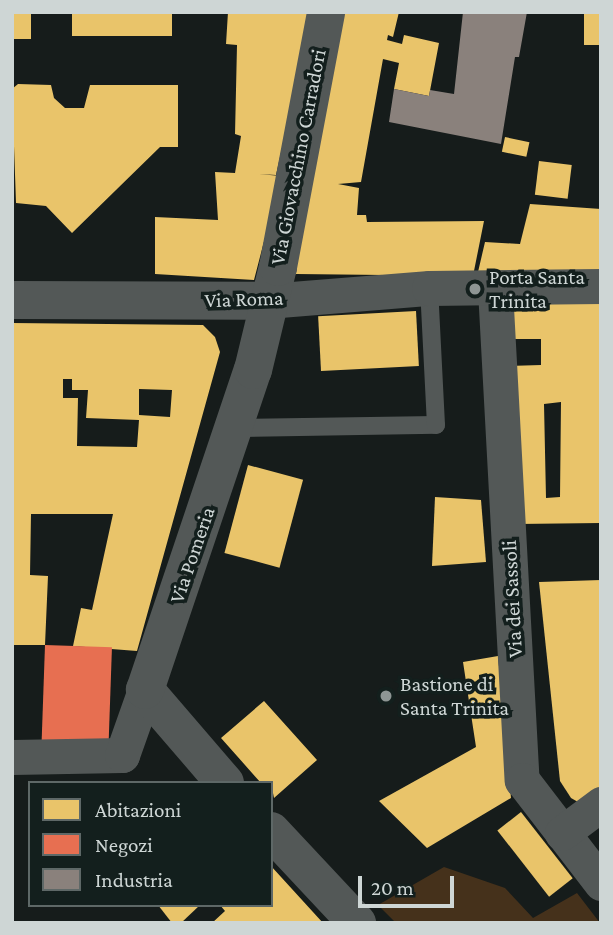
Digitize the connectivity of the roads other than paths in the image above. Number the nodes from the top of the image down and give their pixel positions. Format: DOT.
graph roads {
  1 [pos="326,12"];
  2 [pos="601,286"];
  3 [pos="429,288"];
  4 [pos="485,289"];
  5 [pos="12,300"];
  6 [pos="267,301"];
  7 [pos="237,428"];
  8 [pos="145,690"];
  9 [pos="12,757"];
  10 [pos="223,781"];
  11 [pos="601,804"];
  12 [pos="273,833"];
  13 [pos="562,834"];
  14 [pos="601,883"];
  15 [pos="357,923"];
  1 -- 6 [label="street, Via Giovacchino Carradori"];
  2 -- 4 [label="street, Via Roma"];
  3 -- 4 [label="street, Via Roma"];
  3 -- 6 [label="street, Via Roma"];
  3 -- 7 [label="lane"];
  4 -- 13 [label="street, Via dei Sassoli"];
  5 -- 6 [label="street, Via Roma"];
  6 -- 7 [label="street, Via Pomeria"];
  7 -- 8 [label="street, Via Pomeria"];
  8 -- 9 [label="street"];
  8 -- 10 [label="street"];
  11 -- 13 [label="street"];
  12 -- 15 [label="street"];
  13 -- 14 [label="street, Via dei Sassoli"];
}
